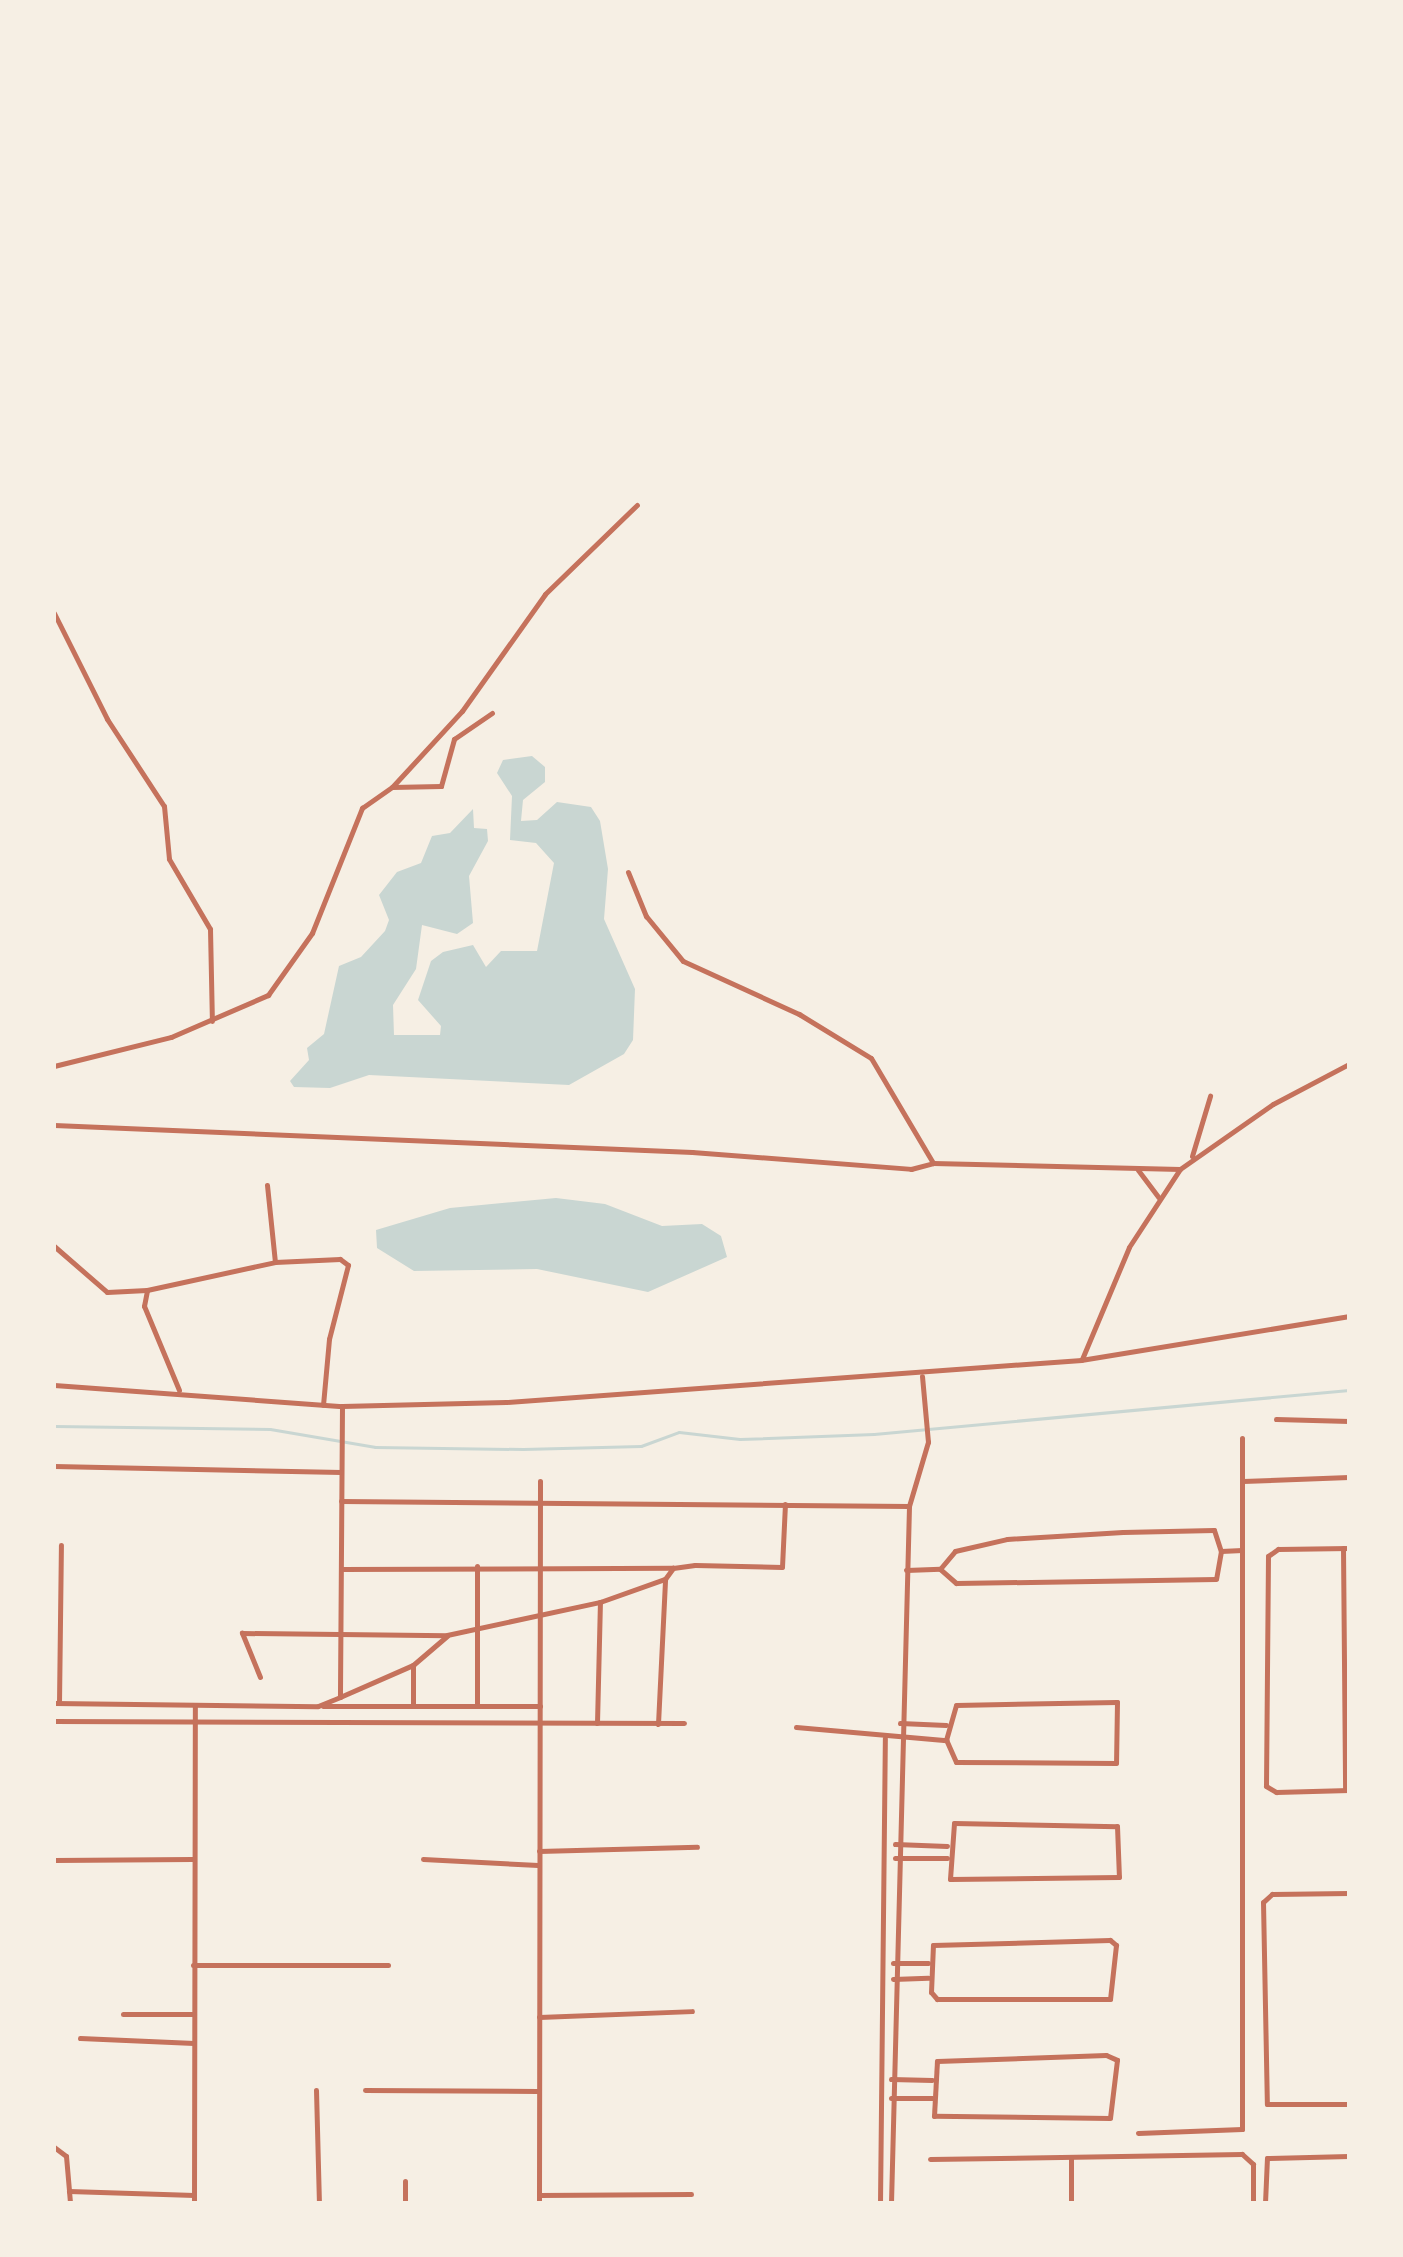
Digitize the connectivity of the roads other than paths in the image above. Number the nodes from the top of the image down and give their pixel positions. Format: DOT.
graph roads {
  1 [pos="637,505"];
  2 [pos="54,613"];
  3 [pos="492,713"];
  4 [pos="392,787"];
  5 [pos="628,872"];
  6 [pos="212,1021"];
  7 [pos="1349,1064"];
  8 [pos="54,1066"];
  9 [pos="1210,1096"];
  10 [pos="54,1125"];
  11 [pos="1192,1157"];
  12 [pos="933,1163"];
  13 [pos="1180,1169"];
  14 [pos="1138,1170"];
  15 [pos="267,1185"];
  16 [pos="1158,1197"];
  17 [pos="54,1246"];
  18 [pos="275,1262"];
  19 [pos="147,1290"];
  20 [pos="1349,1316"];
  21 [pos="1081,1360"];
  22 [pos="922,1376"];
  23 [pos="54,1385"];
  24 [pos="179,1391"];
  25 [pos="323,1405"];
  26 [pos="342,1406"];
  27 [pos="1276,1419"];
  28 [pos="1349,1421"];
  29 [pos="1242,1438"];
  30 [pos="54,1466"];
  31 [pos="341,1472"];
  32 [pos="1349,1477"];
  33 [pos="540,1481"];
  34 [pos="1243,1481"];
  35 [pos="341,1501"];
  36 [pos="541,1504"];
  37 [pos="785,1504"];
  38 [pos="909,1506"];
  39 [pos="61,1545"];
  40 [pos="1346,1548"];
  41 [pos="1242,1550"];
  42 [pos="1221,1551"];
  43 [pos="477,1566"];
  44 [pos="540,1567"];
  45 [pos="673,1568"];
  46 [pos="342,1569"];
  47 [pos="940,1569"];
  48 [pos="906,1570"];
  49 [pos="665,1579"];
  50 [pos="600,1602"];
  51 [pos="539,1612"];
  52 [pos="475,1626"];
  53 [pos="340,1631"];
  54 [pos="447,1635"];
  55 [pos="413,1665"];
  56 [pos="260,1677"];
  57 [pos="340,1697"];
  58 [pos="57,1703"];
  59 [pos="195,1705"];
  60 [pos="318,1706"];
  61 [pos="413,1706"];
  62 [pos="477,1706"];
  63 [pos="540,1706"];
  64 [pos="54,1721"];
  65 [pos="195,1721"];
  66 [pos="597,1723"];
  67 [pos="684,1723"];
  68 [pos="900,1723"];
  69 [pos="541,1724"];
  70 [pos="658,1724"];
  71 [pos="946,1725"];
  72 [pos="796,1727"];
  73 [pos="885,1738"];
  74 [pos="899,1740"];
  75 [pos="946,1740"];
  76 [pos="1347,1790"];
  77 [pos="895,1844"];
  78 [pos="947,1846"];
  79 [pos="697,1847"];
  80 [pos="539,1851"];
  81 [pos="895,1858"];
  82 [pos="947,1858"];
  83 [pos="192,1859"];
  84 [pos="423,1859"];
  85 [pos="54,1860"];
  86 [pos="538,1865"];
  87 [pos="1349,1893"];
  88 [pos="893,1963"];
  89 [pos="928,1963"];
  90 [pos="193,1965"];
  91 [pos="388,1965"];
  92 [pos="928,1978"];
  93 [pos="893,1979"];
  94 [pos="692,2011"];
  95 [pos="123,2014"];
  96 [pos="194,2014"];
  97 [pos="539,2017"];
  98 [pos="80,2038"];
  99 [pos="194,2043"];
  100 [pos="891,2079"];
  101 [pos="932,2080"];
  102 [pos="316,2090"];
  103 [pos="365,2090"];
  104 [pos="537,2091"];
  105 [pos="891,2098"];
  106 [pos="932,2098"];
  107 [pos="1349,2104"];
  108 [pos="1138,2133"];
  109 [pos="54,2147"];
  110 [pos="1349,2156"];
  111 [pos="1071,2158"];
  112 [pos="930,2159"];
  113 [pos="405,2181"];
  114 [pos="69,2191"];
  115 [pos="691,2194"];
  116 [pos="194,2195"];
  117 [pos="539,2195"];
  118 [pos="70,2203"];
  119 [pos="194,2203"];
  120 [pos="319,2203"];
  121 [pos="405,2203"];
  122 [pos="539,2203"];
  123 [pos="880,2203"];
  124 [pos="891,2203"];
  125 [pos="1071,2203"];
  126 [pos="1253,2203"];
  127 [pos="1265,2203"];
  1 -- 4 [label="street"];
  2 -- 6 [label="street"];
  3 -- 4 [label="street"];
  4 -- 6 [label="street"];
  5 -- 12 [label="street"];
  6 -- 8 [label="street"];
  7 -- 11 [label="street"];
  9 -- 11 [label="street"];
  10 -- 12 [label="street"];
  11 -- 13 [label="street"];
  12 -- 14 [label="street"];
  13 -- 14 [label="street"];
  13 -- 16 [label="street"];
  14 -- 16 [label="street"];
  15 -- 18 [label="street"];
  16 -- 21 [label="street"];
  17 -- 19 [label="street"];
  18 -- 19 [label="street"];
  18 -- 25 [label="street"];
  19 -- 24 [label="street"];
  20 -- 21 [label="street"];
  21 -- 22 [label="street"];
  22 -- 26 [label="street"];
  22 -- 38 [label="street"];
  23 -- 24 [label="street"];
  24 -- 25 [label="street"];
  25 -- 26 [label="street"];
  26 -- 31 [label="street"];
  27 -- 28 [label="street"];
  29 -- 34 [label="street"];
  30 -- 31 [label="street"];
  31 -- 35 [label="street"];
  32 -- 34 [label="street"];
  33 -- 36 [label="street"];
  34 -- 41 [label="street"];
  35 -- 36 [label="street"];
  35 -- 46 [label="street"];
  36 -- 37 [label="street"];
  36 -- 44 [label="street"];
  37 -- 38 [label="street"];
  37 -- 45 [label="street"];
  38 -- 48 [label="street"];
  39 -- 58 [label="street"];
  40 -- 76 [label="street"];
  40 -- 76 [label="street"];
  41 -- 42 [label="street"];
  41 -- 108 [label="street"];
  42 -- 47 [label="street"];
  42 -- 47 [label="street"];
  43 -- 44 [label="street"];
  43 -- 46 [label="street"];
  43 -- 52 [label="street"];
  44 -- 45 [label="street"];
  44 -- 51 [label="street"];
  45 -- 49 [label="street"];
  46 -- 53 [label="street"];
  47 -- 48 [label="street"];
  48 -- 68 [label="street"];
  49 -- 50 [label="street"];
  49 -- 70 [label="street"];
  50 -- 51 [label="street"];
  50 -- 66 [label="street"];
  51 -- 52 [label="street"];
  51 -- 63 [label="street"];
  52 -- 54 [label="street"];
  52 -- 62 [label="street"];
  53 -- 54 [label="street"];
  53 -- 56 [label="street"];
  53 -- 57 [label="street"];
  54 -- 55 [label="street"];
  55 -- 57 [label="street"];
  55 -- 61 [label="street"];
  57 -- 60 [label="street"];
  58 -- 59 [label="street"];
  59 -- 60 [label="street"];
  59 -- 65 [label="street"];
  60 -- 61 [label="street"];
  61 -- 62 [label="street"];
  62 -- 63 [label="street"];
  63 -- 69 [label="street"];
  64 -- 65 [label="street"];
  65 -- 69 [label="street"];
  65 -- 83 [label="street"];
  66 -- 69 [label="street"];
  66 -- 70 [label="street"];
  67 -- 70 [label="street"];
  68 -- 71 [label="street"];
  68 -- 74 [label="street"];
  69 -- 80 [label="street"];
  71 -- 75 [label="street"];
  71 -- 75 [label="street"];
  72 -- 73 [label="street"];
  73 -- 74 [label="street"];
  73 -- 123 [label="street"];
  74 -- 75 [label="street"];
  74 -- 77 [label="street"];
  77 -- 78 [label="street"];
  77 -- 81 [label="street"];
  78 -- 82 [label="street"];
  78 -- 82 [label="street"];
  79 -- 80 [label="street"];
  80 -- 86 [label="street"];
  81 -- 82 [label="street"];
  81 -- 88 [label="street"];
  83 -- 85 [label="street"];
  83 -- 90 [label="street"];
  84 -- 86 [label="street"];
  86 -- 97 [label="street"];
  87 -- 107 [label="street"];
  88 -- 89 [label="street"];
  88 -- 93 [label="street"];
  89 -- 92 [label="street"];
  89 -- 92 [label="street"];
  90 -- 91 [label="street"];
  90 -- 96 [label="street"];
  92 -- 93 [label="street"];
  93 -- 100 [label="street"];
  94 -- 97 [label="street"];
  95 -- 96 [label="street"];
  96 -- 99 [label="street"];
  97 -- 104 [label="street"];
  98 -- 99 [label="street"];
  99 -- 116 [label="street"];
  100 -- 101 [label="street"];
  100 -- 105 [label="street"];
  101 -- 106 [label="street"];
  101 -- 106 [label="street"];
  102 -- 120 [label="street"];
  103 -- 104 [label="street"];
  104 -- 117 [label="street"];
  105 -- 106 [label="street"];
  105 -- 124 [label="street"];
  109 -- 114 [label="street"];
  110 -- 127 [label="street"];
  111 -- 112 [label="street"];
  111 -- 125 [label="street"];
  111 -- 126 [label="street"];
  113 -- 121 [label="street"];
  114 -- 116 [label="street"];
  114 -- 118 [label="street"];
  115 -- 117 [label="street"];
  116 -- 119 [label="street"];
  117 -- 122 [label="street"];
}
